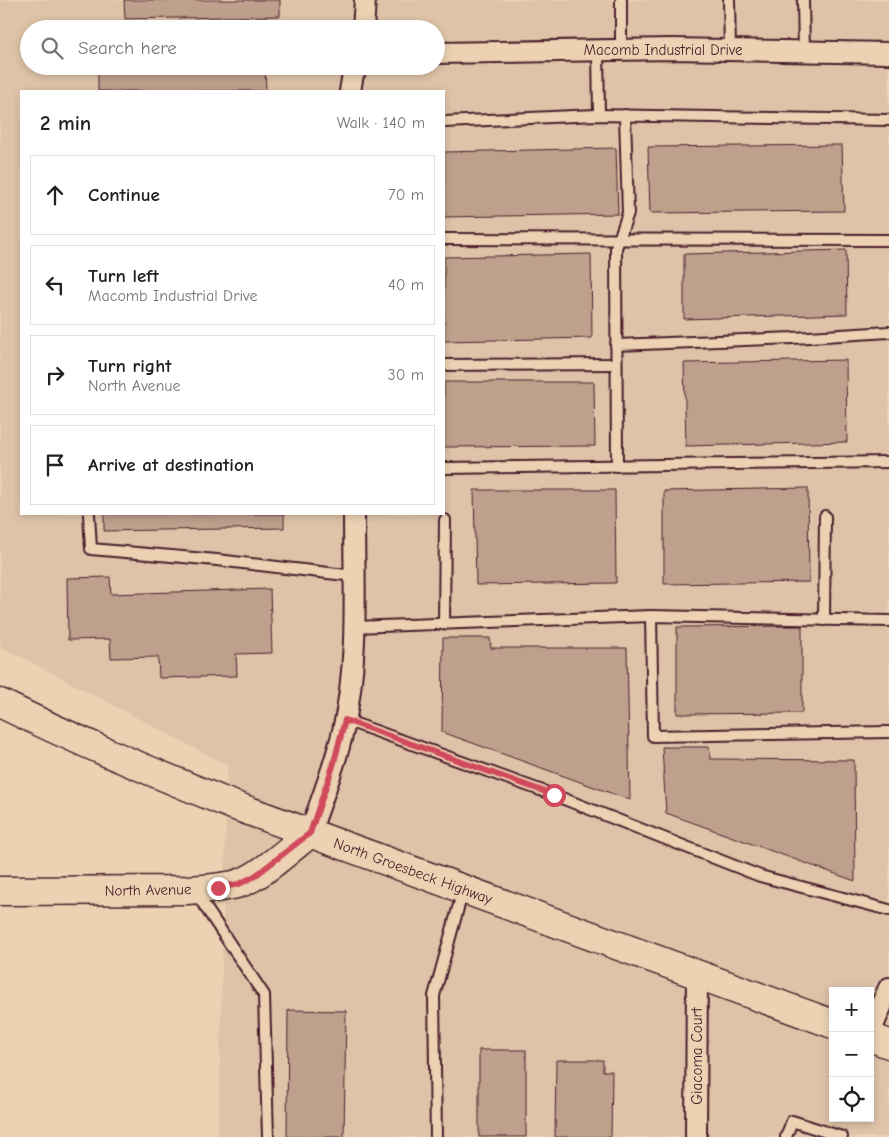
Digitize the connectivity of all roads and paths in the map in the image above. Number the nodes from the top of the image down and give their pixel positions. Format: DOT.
graph roads {
  1 [pos="365,0"];
  2 [pos="621,0"];
  3 [pos="729,0"];
  4 [pos="803,0"];
  5 [pos="364,20"];
  6 [pos="598,50"];
  7 [pos="621,50"];
  8 [pos="730,50"];
  9 [pos="804,52"];
  10 [pos="445,53"];
  11 [pos="889,54"];
  12 [pos="353,75"];
  13 [pos="350,90"];
  14 [pos="599,115"];
  15 [pos="625,115"];
  16 [pos="889,120"];
  17 [pos="445,122"];
  18 [pos="445,239"];
  19 [pos="619,240"];
  20 [pos="889,240"];
  21 [pos="889,332"];
  22 [pos="616,345"];
  23 [pos="616,364"];
  24 [pos="445,365"];
  25 [pos="889,462"];
  26 [pos="616,466"];
  27 [pos="445,468"];
  28 [pos="89,515"];
  29 [pos="354,515"];
  30 [pos="825,516"];
  31 [pos="445,520"];
  32 [pos="354,576"];
  33 [pos="651,616"];
  34 [pos="824,620"];
  35 [pos="889,622"];
  36 [pos="444,624"];
  37 [pos="354,627"];
  38 [pos="0,703"];
  39 [pos="345,720"];
  40 [pos="889,732"];
  41 [pos="310,833"];
  42 [pos="463,889"];
  43 [pos="194,890"];
  44 [pos="0,891"];
  45 [pos="889,910"];
  46 [pos="697,975"];
  47 [pos="889,988"];
  48 [pos="829,1023"];
  49 [pos="870,1032"];
  50 [pos="874,1038"];
  51 [pos="889,1044"];
  52 [pos="268,1137"];
  53 [pos="436,1137"];
  54 [pos="696,1137"];
  55 [pos="786,1137"];
  56 [pos="842,1137"];
  1 -- 5 [label="street"];
  2 -- 7 [label="lane"];
  3 -- 8 [label="lane"];
  4 -- 9 [label="lane"];
  6 -- 7 [label="street, Macomb Industrial Drive"];
  6 -- 10 [label="street, Macomb Industrial Drive"];
  6 -- 14 [label="lane"];
  7 -- 8 [label="street, Macomb Industrial Drive"];
  8 -- 9 [label="street, Macomb Industrial Drive"];
  9 -- 11 [label="street, Macomb Industrial Drive"];
  12 -- 13 [label="street"];
  14 -- 15 [label="lane"];
  14 -- 17 [label="lane"];
  15 -- 16 [label="lane"];
  15 -- 19 [label="lane"];
  18 -- 19 [label="lane"];
  19 -- 20 [label="lane"];
  19 -- 22 [label="lane"];
  21 -- 22 [label="lane"];
  22 -- 23 [label="lane"];
  23 -- 24 [label="lane"];
  23 -- 26 [label="lane"];
  25 -- 26 [label="lane"];
  26 -- 27 [label="lane"];
  28 -- 32 [label="lane"];
  29 -- 32 [label="street"];
  30 -- 34 [label="lane"];
  31 -- 36 [label="lane"];
  32 -- 37 [label="street"];
  33 -- 34 [label="lane"];
  33 -- 36 [label="lane"];
  33 -- 40 [label="lane"];
  34 -- 35 [label="lane"];
  36 -- 37 [label="lane"];
  37 -- 39 [label="street"];
  38 -- 41 [label="main road, North Groesbeck Highway"];
  39 -- 41 [label="street"];
  39 -- 45 [label="lane"];
  41 -- 42 [label="main road, North Groesbeck Highway"];
  41 -- 43 [label="main road, North Avenue"];
  42 -- 46 [label="main road, North Groesbeck Highway"];
  42 -- 53 [label="lane"];
  43 -- 44 [label="main road, North Avenue"];
  43 -- 52 [label="lane"];
  46 -- 48 [label="main road, North Groesbeck Highway"];
  46 -- 54 [label="street, Giacoma Court"];
  47 -- 49 [label="street"];
  50 -- 51 [label="main road"];
  55 -- 56 [label="lane"];
}
